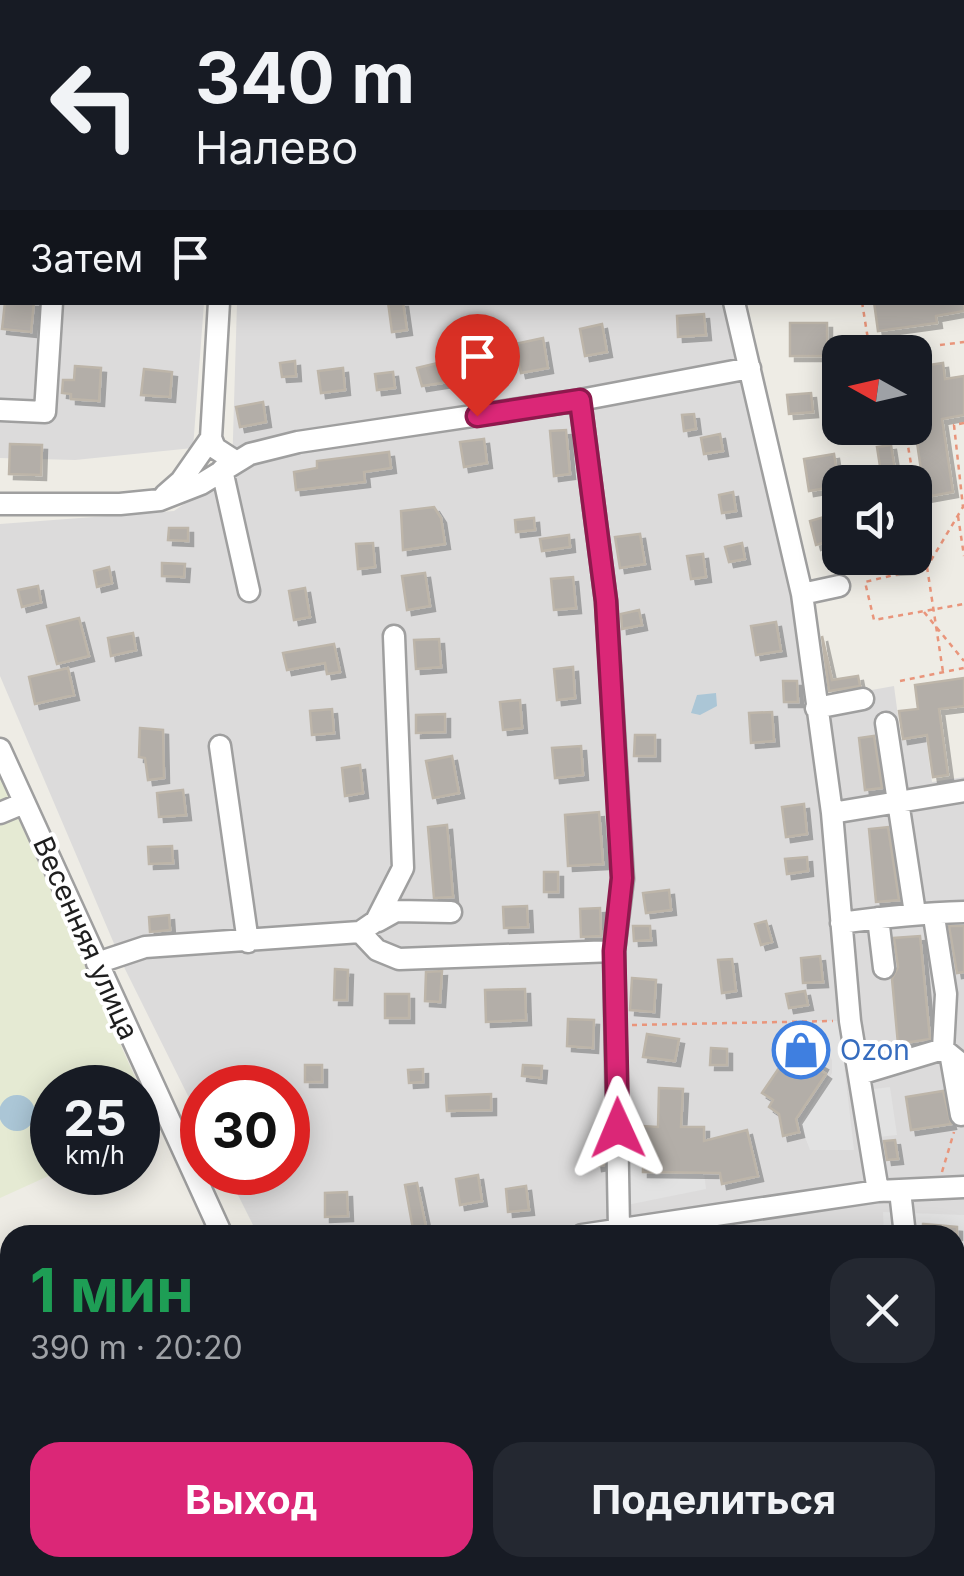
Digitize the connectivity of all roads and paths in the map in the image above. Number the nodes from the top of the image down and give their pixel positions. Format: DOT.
graph roads {
  1 [pos="52,305"];
  2 [pos="218,305"];
  3 [pos="735,305"];
  4 [pos="862,305"];
  5 [pos="867,335"];
  6 [pos="964,342"];
  7 [pos="940,345"];
  8 [pos="750,368"];
  9 [pos="580,400"];
  10 [pos="0,410"];
  11 [pos="964,423"];
  12 [pos="210,438"];
  13 [pos="229,465"];
  14 [pos="160,500"];
  15 [pos="0,504"];
  16 [pos="964,507"];
  17 [pos="958,515"];
  18 [pos="964,556"];
  19 [pos="932,560"];
  20 [pos="894,575"];
  21 [pos="929,575"];
  22 [pos="839,586"];
  23 [pos="249,591"];
  24 [pos="802,594"];
  25 [pos="964,604"];
  26 [pos="934,610"];
  27 [pos="924,612"];
  28 [pos="936,627"];
  29 [pos="394,636"];
  30 [pos="964,662"];
  31 [pos="964,668"];
  32 [pos="943,672"];
  33 [pos="900,681"];
  34 [pos="863,699"];
  35 [pos="816,708"];
  36 [pos="886,723"];
  37 [pos="220,746"];
  38 [pos="0,749"];
  39 [pos="964,791"];
  40 [pos="900,800"];
  41 [pos="24,803"];
  42 [pos="832,813"];
  43 [pos="0,814"];
  44 [pos="451,912"];
  45 [pos="964,912"];
  46 [pos="924,915"];
  47 [pos="878,918"];
  48 [pos="841,923"];
  49 [pos="368,927"];
  50 [pos="248,942"];
  51 [pos="614,951"];
  52 [pos="96,962"];
  53 [pos="884,968"];
  54 [pos="955,992"];
  55 [pos="850,1021"];
  56 [pos="616,1026"];
  57 [pos="953,1058"];
  58 [pos="860,1074"];
  59 [pos="961,1115"];
  60 [pos="938,1188"];
  61 [pos="964,1188"];
  62 [pos="878,1191"];
  63 [pos="900,1191"];
  64 [pos="217,1225"];
  65 [pos="620,1225"];
  66 [pos="647,1225"];
  67 [pos="905,1225"];
  1 -- 10 [label="street"];
  2 -- 12 [label="street"];
  3 -- 8 [label="street"];
  4 -- 5 [label="path"];
  6 -- 7 [label="path"];
  8 -- 9 [label="street"];
  8 -- 24 [label="street"];
  9 -- 13 [label="street"];
  9 -- 51 [label="street"];
  11 -- 16 [label="path"];
  12 -- 13 [label="street"];
  12 -- 14 [label="street"];
  13 -- 14 [label="street"];
  13 -- 23 [label="street"];
  14 -- 15 [label="street"];
  16 -- 17 [label="path"];
  17 -- 18 [label="path"];
  17 -- 19 [label="path"];
  20 -- 27 [label="path"];
  21 -- 26 [label="path"];
  22 -- 24 [label="street"];
  24 -- 35 [label="street"];
  25 -- 26 [label="path"];
  26 -- 27 [label="path"];
  26 -- 28 [label="path"];
  27 -- 28 [label="path"];
  28 -- 30 [label="path"];
  28 -- 32 [label="path"];
  29 -- 49 [label="street"];
  31 -- 32 [label="path"];
  32 -- 33 [label="path"];
  34 -- 35 [label="street"];
  35 -- 42 [label="street"];
  36 -- 40 [label="street"];
  37 -- 50 [label="street"];
  38 -- 41 [label="street, Весенняя улица"];
  39 -- 40 [label="street"];
  40 -- 42 [label="street"];
  40 -- 46 [label="street"];
  41 -- 43 [label="street"];
  41 -- 52 [label="street, Весенняя улица"];
  42 -- 48 [label="street"];
  44 -- 49 [label="street"];
  45 -- 46 [label="street"];
  46 -- 47 [label="street"];
  46 -- 54 [label="street"];
  47 -- 48 [label="street"];
  47 -- 53 [label="street"];
  48 -- 55 [label="street"];
  49 -- 50 [label="street"];
  49 -- 51 [label="street"];
  50 -- 52 [label="street"];
  51 -- 56 [label="street"];
  52 -- 64 [label="street, Весенняя улица"];
  54 -- 57 [label="street"];
  55 -- 56 [label="path"];
  55 -- 58 [label="street"];
  56 -- 65 [label="street"];
  57 -- 58 [label="street"];
  57 -- 59 [label="street"];
  58 -- 62 [label="street"];
  59 -- 60 [label="path"];
  60 -- 61 [label="street"];
  60 -- 63 [label="street"];
  62 -- 63 [label="street"];
  62 -- 66 [label="street"];
  63 -- 67 [label="street"];
}
